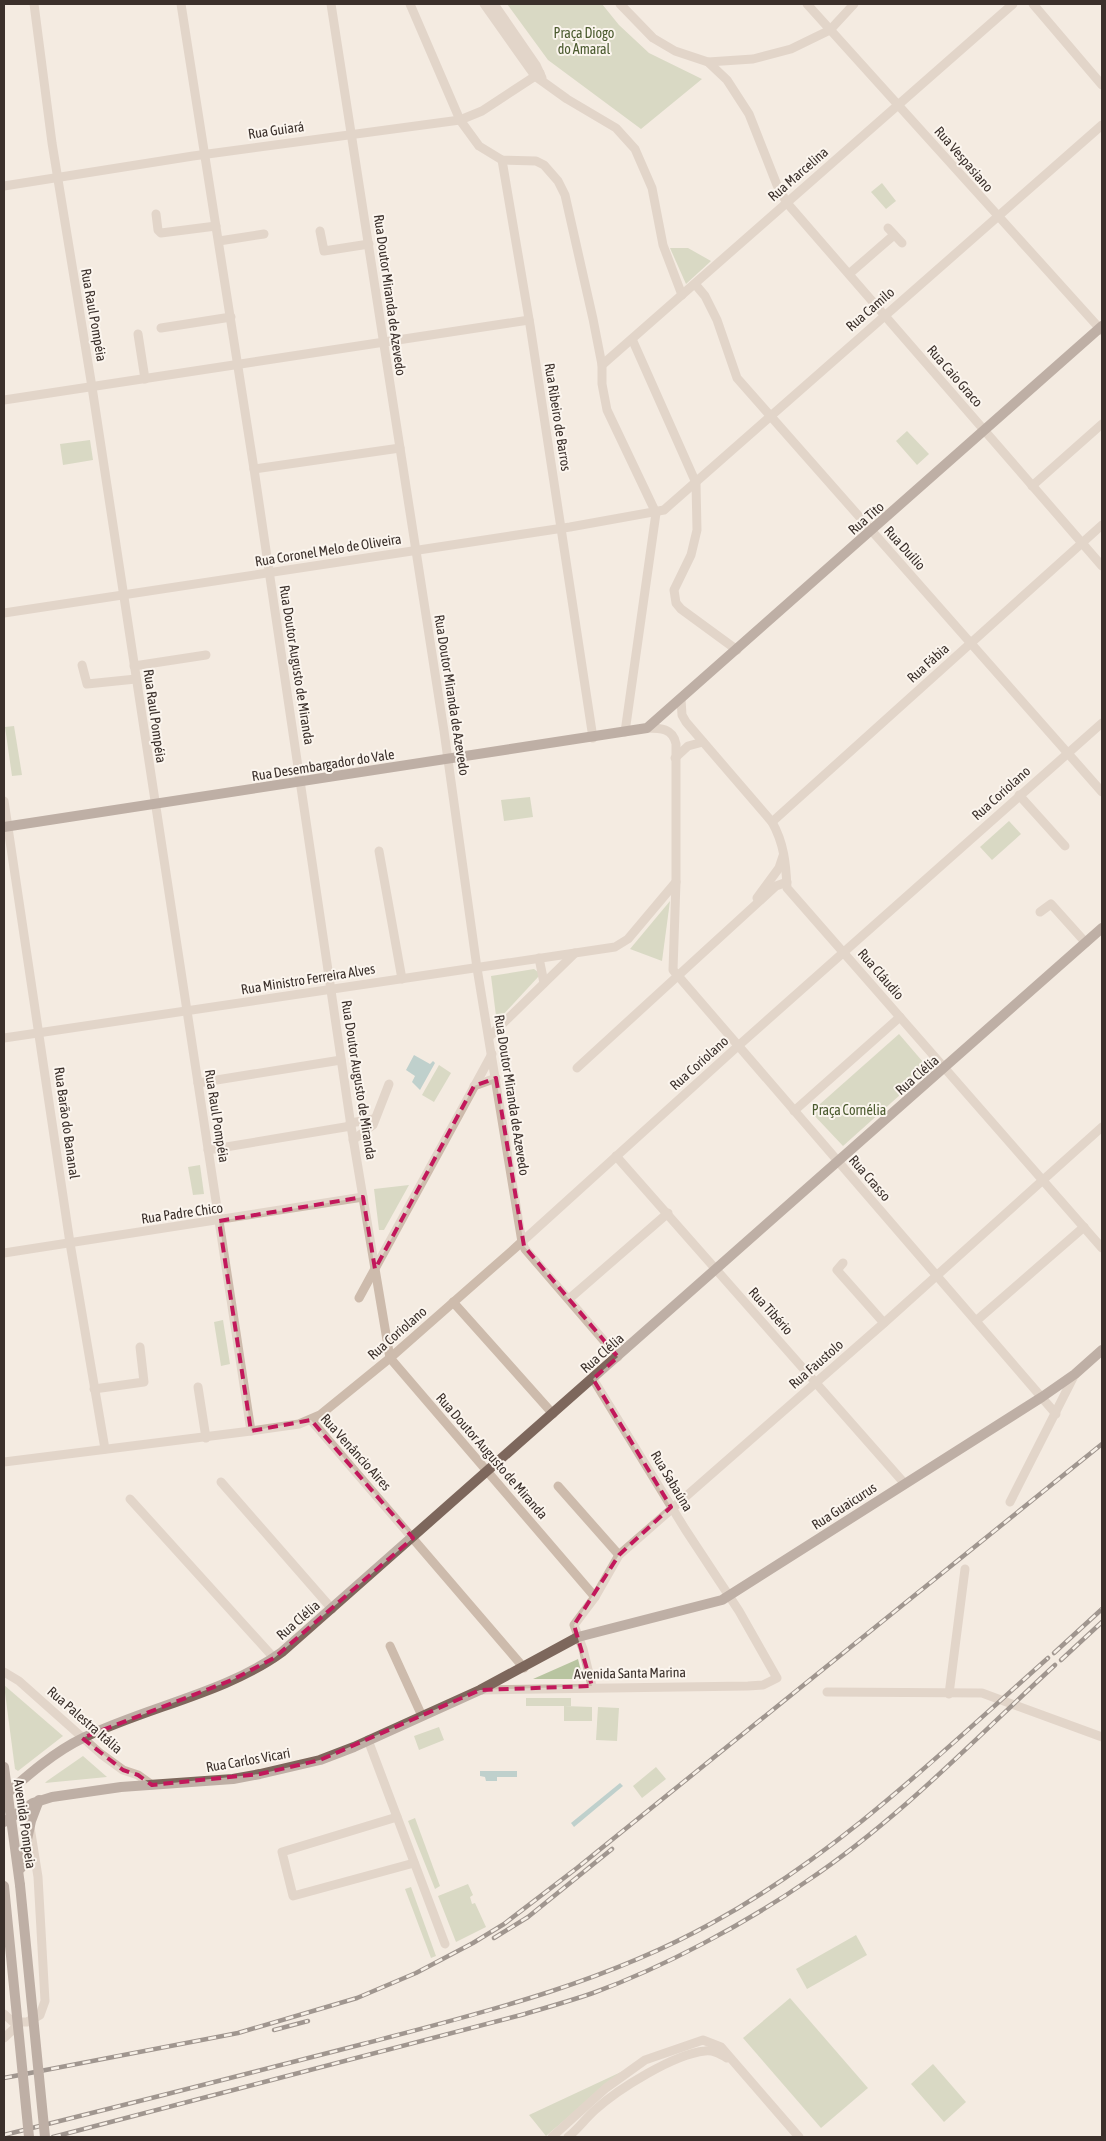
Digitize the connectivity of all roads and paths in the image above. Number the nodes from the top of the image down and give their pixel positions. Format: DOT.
graph roads {
  1 [pos="34,4"];
  2 [pos="181,4"];
  3 [pos="331,4"];
  4 [pos="410,4"];
  5 [pos="484,4"];
  6 [pos="494,4"];
  7 [pos="620,4"];
  8 [pos="807,4"];
  9 [pos="854,4"];
  10 [pos="1013,4"];
  11 [pos="1033,4"];
  12 [pos="830,30"];
  13 [pos="708,62"];
  14 [pos="539,76"];
  15 [pos="1102,85"];
  16 [pos="898,105"];
  17 [pos="460,120"];
  18 [pos="1102,125"];
  19 [pos="352,133"];
  20 [pos="204,154"];
  21 [pos="502,160"];
  22 [pos="57,178"];
  23 [pos="4,186"];
  24 [pos="787,203"];
  25 [pos="156,214"];
  26 [pos="997,216"];
  27 [pos="216,226"];
  28 [pos="320,231"];
  29 [pos="264,234"];
  30 [pos="219,241"];
  31 [pos="902,243"];
  32 [pos="369,244"];
  33 [pos="849,274"];
  34 [pos="695,284"];
  35 [pos="682,295"];
  36 [pos="884,315"];
  37 [pos="231,317"];
  38 [pos="529,320"];
  39 [pos="161,328"];
  40 [pos="1101,329"];
  41 [pos="138,334"];
  42 [pos="632,339"];
  43 [pos="383,342"];
  44 [pos="238,364"];
  45 [pos="602,365"];
  46 [pos="144,379"];
  47 [pos="92,387"];
  48 [pos="4,400"];
  49 [pos="770,416"];
  50 [pos="1102,424"];
  51 [pos="985,432"];
  52 [pos="400,448"];
  53 [pos="254,469"];
  54 [pos="696,483"];
  55 [pos="1032,486"];
  56 [pos="656,513"];
  57 [pos="1102,525"];
  58 [pos="561,528"];
  59 [pos="872,531"];
  60 [pos="1082,543"];
  61 [pos="415,551"];
  62 [pos="1102,566"];
  63 [pos="269,574"];
  64 [pos="123,596"];
  65 [pos="4,613"];
  66 [pos="971,643"];
  67 [pos="737,650"];
  68 [pos="206,655"];
  69 [pos="82,665"];
  70 [pos="134,666"];
  71 [pos="136,679"];
  72 [pos="681,699"];
  73 [pos="1102,723"];
  74 [pos="647,728"];
  75 [pos="626,732"];
  76 [pos="593,738"];
  77 [pos="702,742"];
  78 [pos="1068,753"];
  79 [pos="676,758"];
  80 [pos="448,760"];
  81 [pos="301,782"];
  82 [pos="1102,792"];
  83 [pos="1019,796"];
  84 [pos="4,801"];
  85 [pos="155,805"];
  86 [pos="772,822"];
  87 [pos="6,827"];
  88 [pos="1065,846"];
  89 [pos="379,851"];
  90 [pos="784,854"];
  91 [pos="676,882"];
  92 [pos="787,882"];
  93 [pos="754,907"];
  94 [pos="1040,912"];
  95 [pos="1102,928"];
  96 [pos="1086,943"];
  97 [pos="844,952"];
  98 [pos="575,953"];
  99 [pos="539,958"];
  100 [pos="477,968"];
  101 [pos="678,976"];
  102 [pos="402,979"];
  103 [pos="544,983"];
  104 [pos="331,990"];
  105 [pos="187,1012"];
  106 [pos="900,1017"];
  107 [pos="39,1032"];
  108 [pos="489,1037"];
  109 [pos="4,1038"];
  110 [pos="738,1046"];
  111 [pos="492,1054"];
  112 [pos="341,1060"];
  113 [pos="577,1068"];
  114 [pos="945,1068"];
  115 [pos="496,1078"];
  116 [pos="198,1083"];
  117 [pos="389,1084"];
  118 [pos="474,1086"];
  119 [pos="794,1111"];
  120 [pos="374,1119"];
  121 [pos="351,1125"];
  122 [pos="1102,1127"];
  123 [pos="353,1140"];
  124 [pos="208,1150"];
  125 [pos="616,1156"];
  126 [pos="839,1162"];
  127 [pos="1043,1180"];
  128 [pos="363,1197"];
  129 [pos="668,1213"];
  130 [pos="219,1221"];
  131 [pos="1084,1227"];
  132 [pos="522,1242"];
  133 [pos="70,1243"];
  134 [pos="387,1246"];
  135 [pos="1102,1248"];
  136 [pos="4,1253"];
  137 [pos="372,1254"];
  138 [pos="843,1263"];
  139 [pos="374,1270"];
  140 [pos="717,1270"];
  141 [pos="937,1276"];
  142 [pos="359,1298"];
  143 [pos="569,1299"];
  144 [pos="453,1302"];
  145 [pos="976,1321"];
  146 [pos="884,1323"];
  147 [pos="140,1347"];
  148 [pos="1102,1350"];
  149 [pos="618,1357"];
  150 [pos="390,1358"];
  151 [pos="1075,1374"];
  152 [pos="593,1379"];
  153 [pos="817,1382"];
  154 [pos="198,1387"];
  155 [pos="94,1389"];
  156 [pos="1042,1397"];
  157 [pos="553,1414"];
  158 [pos="1056,1414"];
  159 [pos="311,1420"];
  160 [pos="251,1432"];
  161 [pos="206,1438"];
  162 [pos="105,1449"];
  163 [pos="4,1462"];
  164 [pos="487,1472"];
  165 [pos="220,1482"];
  166 [pos="905,1484"];
  167 [pos="558,1486"];
  168 [pos="130,1499"];
  169 [pos="1010,1502"];
  170 [pos="671,1507"];
  171 [pos="413,1538"];
  172 [pos="619,1555"];
  173 [pos="965,1569"];
  174 [pos="595,1596"];
  175 [pos="729,1596"];
  176 [pos="332,1610"];
  177 [pos="578,1637"];
  178 [pos="390,1646"];
  179 [pos="274,1658"];
  180 [pos="524,1668"];
  181 [pos="4,1672"];
  182 [pos="777,1676"];
  183 [pos="592,1686"];
  184 [pos="480,1690"];
  185 [pos="827,1692"];
  186 [pos="948,1694"];
  187 [pos="422,1716"];
  188 [pos="1102,1737"];
  189 [pos="82,1738"];
  190 [pos="368,1740"];
  191 [pos="4,1767"];
  192 [pos="152,1785"];
  193 [pos="6,1795"];
  194 [pos="39,1800"];
  195 [pos="397,1816"];
  196 [pos="8,1820"];
  197 [pos="30,1825"];
  198 [pos="414,1863"];
  199 [pos="4,1880"];
  200 [pos="19,1882"];
  201 [pos="4,1886"];
  202 [pos="445,1944"];
  203 [pos="4,2014"];
  204 [pos="20,2023"];
  205 [pos="4,2038"];
  206 [pos="729,2059"];
  207 [pos="30,2137"];
  208 [pos="45,2137"];
  209 [pos="552,2137"];
  210 [pos="568,2137"];
  211 [pos="799,2137"];
  1 -- 22 [label="street, Rua Raul Pompéia"];
  2 -- 20 [label="street, Rua Doutor Augusto de Miranda"];
  3 -- 19 [label="street, Rua Doutor Miranda de Azevedo"];
  4 -- 17 [label="street"];
  5 -- 14 [label="street"];
  6 -- 14 [label="street"];
  7 -- 13 [label="street"];
  8 -- 12 [label="street, Rua Vespasiano"];
  9 -- 12 [label="street"];
  10 -- 16 [label="street, Rua Marcelina"];
  11 -- 15 [label="street"];
  12 -- 13 [label="street"];
  12 -- 16 [label="street, Rua Vespasiano"];
  13 -- 24 [label="street, Rua Caio Graco"];
  14 -- 17 [label="street, Rua Guiará"];
  14 -- 35 [label="street"];
  16 -- 24 [label="street, Rua Marcelina"];
  16 -- 26 [label="street, Rua Vespasiano"];
  17 -- 19 [label="street, Rua Guiará"];
  17 -- 21 [label="street"];
  18 -- 26 [label="street, Rua Camilo"];
  19 -- 20 [label="street, Rua Guiará"];
  19 -- 32 [label="street, Rua Doutor Miranda de Azevedo"];
  20 -- 22 [label="street, Rua Guiará"];
  20 -- 27 [label="street, Rua Doutor Augusto de Miranda"];
  21 -- 38 [label="street, Rua Ribeiro de Barros"];
  21 -- 45 [label="street"];
  22 -- 23 [label="street, Rua Guiará"];
  22 -- 47 [label="street, Rua Raul Pompéia"];
  24 -- 33 [label="street, Rua Caio Graco"];
  24 -- 34 [label="street, Rua Marcelina"];
  25 -- 27 [label="street"];
  26 -- 36 [label="street, Rua Camilo"];
  26 -- 40 [label="street, Rua Vespasiano"];
  27 -- 30 [label="street, Rua Doutor Augusto de Miranda"];
  28 -- 32 [label="street"];
  29 -- 30 [label="street"];
  30 -- 37 [label="street, Rua Doutor Augusto de Miranda"];
  31 -- 33 [label="street"];
  32 -- 43 [label="street, Rua Doutor Miranda de Azevedo"];
  33 -- 36 [label="street, Rua Caio Graco"];
  34 -- 35 [label="street, Rua Marcelina"];
  34 -- 49 [label="street, Rua Duílio"];
  35 -- 42 [label="street, Rua Marcelina"];
  36 -- 49 [label="street, Rua Camilo"];
  36 -- 51 [label="street, Rua Caio Graco"];
  37 -- 39 [label="street"];
  37 -- 44 [label="street, Rua Doutor Augusto de Miranda"];
  38 -- 43 [label="street"];
  38 -- 58 [label="street, Rua Ribeiro de Barros"];
  40 -- 51 [label="main road, Rua Tito"];
  41 -- 46 [label="street"];
  42 -- 45 [label="street, Rua Marcelina"];
  42 -- 54 [label="street"];
  43 -- 44 [label="street"];
  43 -- 52 [label="street, Rua Doutor Miranda de Azevedo"];
  44 -- 46 [label="street"];
  44 -- 53 [label="street, Rua Doutor Augusto de Miranda"];
  45 -- 56 [label="street"];
  46 -- 47 [label="street"];
  47 -- 48 [label="street"];
  47 -- 64 [label="street, Rua Raul Pompéia"];
  49 -- 54 [label="street, Rua Camilo"];
  49 -- 59 [label="street, Rua Duílio"];
  50 -- 55 [label="street"];
  51 -- 55 [label="street, Rua Caio Graco"];
  51 -- 59 [label="main road, Rua Tito"];
  52 -- 53 [label="street"];
  52 -- 61 [label="street, Rua Doutor Miranda de Azevedo"];
  53 -- 63 [label="street, Rua Doutor Augusto de Miranda"];
  54 -- 56 [label="street, Rua Camilo"];
  54 -- 67 [label="street"];
  55 -- 60 [label="street, Rua Caio Graco"];
  56 -- 58 [label="street, Rua Coronel Melo de Oliveira"];
  56 -- 75 [label="street"];
  57 -- 60 [label="street, Rua Fábia"];
  58 -- 61 [label="street, Rua Coronel Melo de Oliveira"];
  58 -- 76 [label="street, Rua Ribeiro de Barros"];
  59 -- 66 [label="street, Rua Duílio"];
  59 -- 67 [label="main road, Rua Tito"];
  60 -- 62 [label="street, Rua Caio Graco"];
  60 -- 66 [label="street, Rua Fábia"];
  61 -- 63 [label="street, Rua Coronel Melo de Oliveira"];
  61 -- 80 [label="street, Rua Doutor Miranda de Azevedo"];
  63 -- 64 [label="street, Rua Coronel Melo de Oliveira"];
  63 -- 81 [label="street, Rua Doutor Augusto de Miranda"];
  64 -- 65 [label="street, Rua Coronel Melo de Oliveira"];
  64 -- 70 [label="street, Rua Raul Pompéia"];
  66 -- 78 [label="street, Rua Duílio"];
  66 -- 86 [label="street, Rua Fábia"];
  67 -- 72 [label="main road, Rua Tito"];
  68 -- 70 [label="street"];
  69 -- 71 [label="street"];
  70 -- 71 [label="street, Rua Raul Pompéia"];
  71 -- 85 [label="street, Rua Raul Pompéia"];
  72 -- 74 [label="main road, Rua Tito"];
  72 -- 77 [label="street, Rua Cláudio"];
  73 -- 78 [label="street, Rua Coriolano"];
  74 -- 75 [label="main road, Rua Desembargador do Vale"];
  74 -- 79 [label="street"];
  75 -- 76 [label="main road, Rua Desembargador do Vale"];
  76 -- 80 [label="main road, Rua Desembargador do Vale"];
  77 -- 79 [label="street"];
  77 -- 86 [label="street, Rua Cláudio"];
  78 -- 82 [label="street, Rua Duílio"];
  78 -- 83 [label="street, Rua Coriolano"];
  79 -- 91 [label="street"];
  80 -- 81 [label="main road, Rua Desembargador do Vale"];
  80 -- 100 [label="street, Rua Doutor Miranda de Azevedo"];
  81 -- 85 [label="main road, Rua Desembargador do Vale"];
  81 -- 104 [label="street, Rua Doutor Augusto de Miranda"];
  83 -- 88 [label="street"];
  83 -- 97 [label="street, Rua Coriolano"];
  84 -- 87 [label="street, Rua Barão do Bananal"];
  85 -- 87 [label="main road, Rua Desembargador do Vale"];
  85 -- 105 [label="street, Rua Raul Pompéia"];
  86 -- 90 [label="street, Rua Cláudio"];
  87 -- 107 [label="street, Rua Barão do Bananal"];
  89 -- 102 [label="street"];
  90 -- 92 [label="street, Rua Cláudio"];
  90 -- 93 [label="street"];
  91 -- 98 [label="street, Rua Ministro Ferreira Alves"];
  91 -- 101 [label="street"];
  92 -- 93 [label="street"];
  92 -- 97 [label="street, Rua Cláudio"];
  93 -- 101 [label="street"];
  94 -- 96 [label="street"];
  95 -- 96 [label="main road, Rua Clélia"];
  96 -- 114 [label="main road, Rua Clélia"];
  97 -- 106 [label="street, Rua Cláudio"];
  97 -- 110 [label="street, Rua Coriolano"];
  98 -- 99 [label="street, Rua Ministro Ferreira Alves"];
  98 -- 103 [label="street"];
  99 -- 100 [label="street, Rua Ministro Ferreira Alves"];
  99 -- 103 [label="street"];
  100 -- 102 [label="street, Rua Ministro Ferreira Alves"];
  100 -- 108 [label="street, Rua Doutor Miranda de Azevedo"];
  101 -- 110 [label="street, Rua Crasso"];
  101 -- 113 [label="street"];
  102 -- 104 [label="street, Rua Ministro Ferreira Alves"];
  103 -- 108 [label="street"];
  104 -- 105 [label="street, Rua Ministro Ferreira Alves"];
  104 -- 112 [label="street, Rua Doutor Augusto de Miranda"];
  105 -- 107 [label="street, Rua Ministro Ferreira Alves"];
  105 -- 116 [label="street, Rua Raul Pompéia"];
  106 -- 114 [label="street, Rua Cláudio"];
  106 -- 119 [label="street"];
  107 -- 109 [label="street, Rua Ministro Ferreira Alves"];
  107 -- 133 [label="street, Rua Barão do Bananal"];
  108 -- 111 [label="street, Rua Doutor Miranda de Azevedo"];
  110 -- 119 [label="street, Rua Crasso"];
  110 -- 125 [label="street, Rua Coriolano"];
  111 -- 115 [label="street, Rua Doutor Miranda de Azevedo"];
  111 -- 118 [label="street"];
  112 -- 116 [label="street"];
  112 -- 121 [label="street, Rua Doutor Augusto de Miranda"];
  114 -- 126 [label="main road, Rua Clélia"];
  114 -- 127 [label="street, Rua Cláudio"];
  115 -- 118 [label="street"];
  115 -- 132 [label="street, Rua Doutor Miranda de Azevedo"];
  116 -- 124 [label="street, Rua Raul Pompéia"];
  117 -- 120 [label="street"];
  118 -- 134 [label="street"];
  119 -- 126 [label="street, Rua Crasso"];
  120 -- 121 [label="street"];
  120 -- 123 [label="street"];
  121 -- 123 [label="street, Rua Doutor Augusto de Miranda"];
  121 -- 124 [label="street"];
  122 -- 127 [label="street, Rua Faustolo"];
  123 -- 128 [label="street, Rua Doutor Augusto de Miranda"];
  124 -- 130 [label="street, Rua Raul Pompéia"];
  125 -- 129 [label="street, Rua Tibério"];
  125 -- 132 [label="street, Rua Coriolano"];
  126 -- 140 [label="main road, Rua Clélia"];
  126 -- 141 [label="street, Rua Crasso"];
  127 -- 131 [label="street, Rua Cláudio"];
  127 -- 141 [label="street, Rua Faustolo"];
  128 -- 130 [label="street, Rua Padre Chico"];
  128 -- 137 [label="street, Rua Doutor Augusto de Miranda"];
  129 -- 140 [label="street, Rua Tibério"];
  129 -- 143 [label="street"];
  130 -- 133 [label="street, Rua Padre Chico"];
  130 -- 160 [label="street, Rua Raul Pompéia"];
  131 -- 135 [label="street, Rua Cláudio"];
  131 -- 145 [label="street"];
  132 -- 143 [label="street, Rua Doutor Miranda de Azevedo"];
  132 -- 144 [label="street, Rua Coriolano"];
  133 -- 136 [label="street, Rua Padre Chico"];
  133 -- 155 [label="street, Rua Barão do Bananal"];
  134 -- 137 [label="street"];
  134 -- 139 [label="street"];
  137 -- 139 [label="street, Rua Doutor Augusto de Miranda"];
  138 -- 146 [label="street"];
  139 -- 142 [label="street"];
  139 -- 150 [label="street, Rua Doutor Augusto de Miranda"];
  140 -- 149 [label="main road, Rua Clélia"];
  140 -- 153 [label="street, Rua Tibério"];
  141 -- 145 [label="street, Rua Crasso"];
  141 -- 146 [label="street, Rua Faustolo"];
  143 -- 149 [label="street, Rua Doutor Miranda de Azevedo"];
  144 -- 150 [label="street, Rua Coriolano"];
  144 -- 157 [label="street"];
  145 -- 156 [label="street, Rua Crasso"];
  146 -- 153 [label="street, Rua Faustolo"];
  147 -- 155 [label="street"];
  148 -- 151 [label="main road, Rua Guaicurus"];
  149 -- 152 [label="main road, Rua Clélia"];
  150 -- 159 [label="street, Rua Coriolano"];
  150 -- 164 [label="street, Rua Doutor Augusto de Miranda"];
  151 -- 156 [label="main road, Rua Guaicurus"];
  151 -- 158 [label="street"];
  152 -- 157 [label="main road, Rua Clélia"];
  152 -- 170 [label="street, Rua Sabaúna"];
  153 -- 166 [label="street, Rua Tibério"];
  153 -- 170 [label="street, Rua Faustolo"];
  154 -- 161 [label="street"];
  155 -- 162 [label="street, Rua Barão do Bananal"];
  156 -- 158 [label="street, Rua Crasso"];
  156 -- 166 [label="main road, Rua Guaicurus"];
  157 -- 164 [label="main road, Rua Clélia"];
  158 -- 169 [label="street"];
  159 -- 160 [label="street, Rua Venâncio Aires"];
  159 -- 171 [label="street, Rua Venâncio Aires"];
  160 -- 161 [label="street, Rua Venâncio Aires"];
  161 -- 162 [label="street, Rua Venâncio Aires"];
  162 -- 163 [label="street, Rua Venâncio Aires"];
  164 -- 171 [label="main road, Rua Clélia"];
  164 -- 174 [label="street, Rua Doutor Augusto de Miranda"];
  165 -- 176 [label="street"];
  166 -- 175 [label="main road, Rua Guaicurus"];
  167 -- 172 [label="street"];
  168 -- 179 [label="street"];
  170 -- 172 [label="street, Rua Faustolo"];
  170 -- 175 [label="street, Rua Sabaúna"];
  171 -- 176 [label="main road, Rua Clélia"];
  171 -- 180 [label="street, Rua Venâncio Aires"];
  172 -- 174 [label="street, Rua Faustolo"];
  173 -- 186 [label="street"];
  174 -- 177 [label="street, Rua Faustolo"];
  175 -- 177 [label="main road, Rua Guaicurus"];
  175 -- 182 [label="street, Rua Sabaúna"];
  176 -- 179 [label="main road, Rua Clélia"];
  177 -- 180 [label="main road, Rua Guaicurus"];
  177 -- 183 [label="street"];
  178 -- 187 [label="street"];
  179 -- 189 [label="main road, Rua Clélia"];
  180 -- 184 [label="main road, Rua Carlos Vicari"];
  181 -- 189 [label="street, Rua Palestra Itália"];
  182 -- 183 [label="street, Avenida Santa Marina"];
  183 -- 184 [label="street, Avenida Santa Marina"];
  184 -- 187 [label="main road, Rua Carlos Vicari"];
  185 -- 186 [label="street"];
  186 -- 188 [label="street"];
  187 -- 190 [label="main road, Rua Carlos Vicari"];
  189 -- 192 [label="street, Rua Palestra Itália"];
  189 -- 193 [label="main road, Rua Clélia"];
  190 -- 192 [label="main road, Rua Carlos Vicari"];
  190 -- 195 [label="street"];
  191 -- 193 [label="main road, Avenida Pompeia"];
  192 -- 194 [label="main road, Rua Carlos Vicari"];
  193 -- 196 [label="main road, Avenida Pompeia"];
  194 -- 196 [label="main road, Rua Carlos Vicari"];
  194 -- 197 [label="main road"];
  195 -- 198 [label="street"];
  195 -- 198 [label="street"];
  196 -- 200 [label="main road, Avenida Pompeia"];
  197 -- 200 [label="main road"];
  197 -- 204 [label="street"];
  198 -- 202 [label="street"];
  199 -- 201 [label="main road"];
  200 -- 208 [label="main road, Avenida Pompeia, bridge"];
  201 -- 207 [label="main road, bridge"];
  203 -- 204 [label="street"];
  204 -- 205 [label="street"];
  206 -- 209 [label="street"];
  206 -- 210 [label="street"];
  206 -- 211 [label="street"];
}
